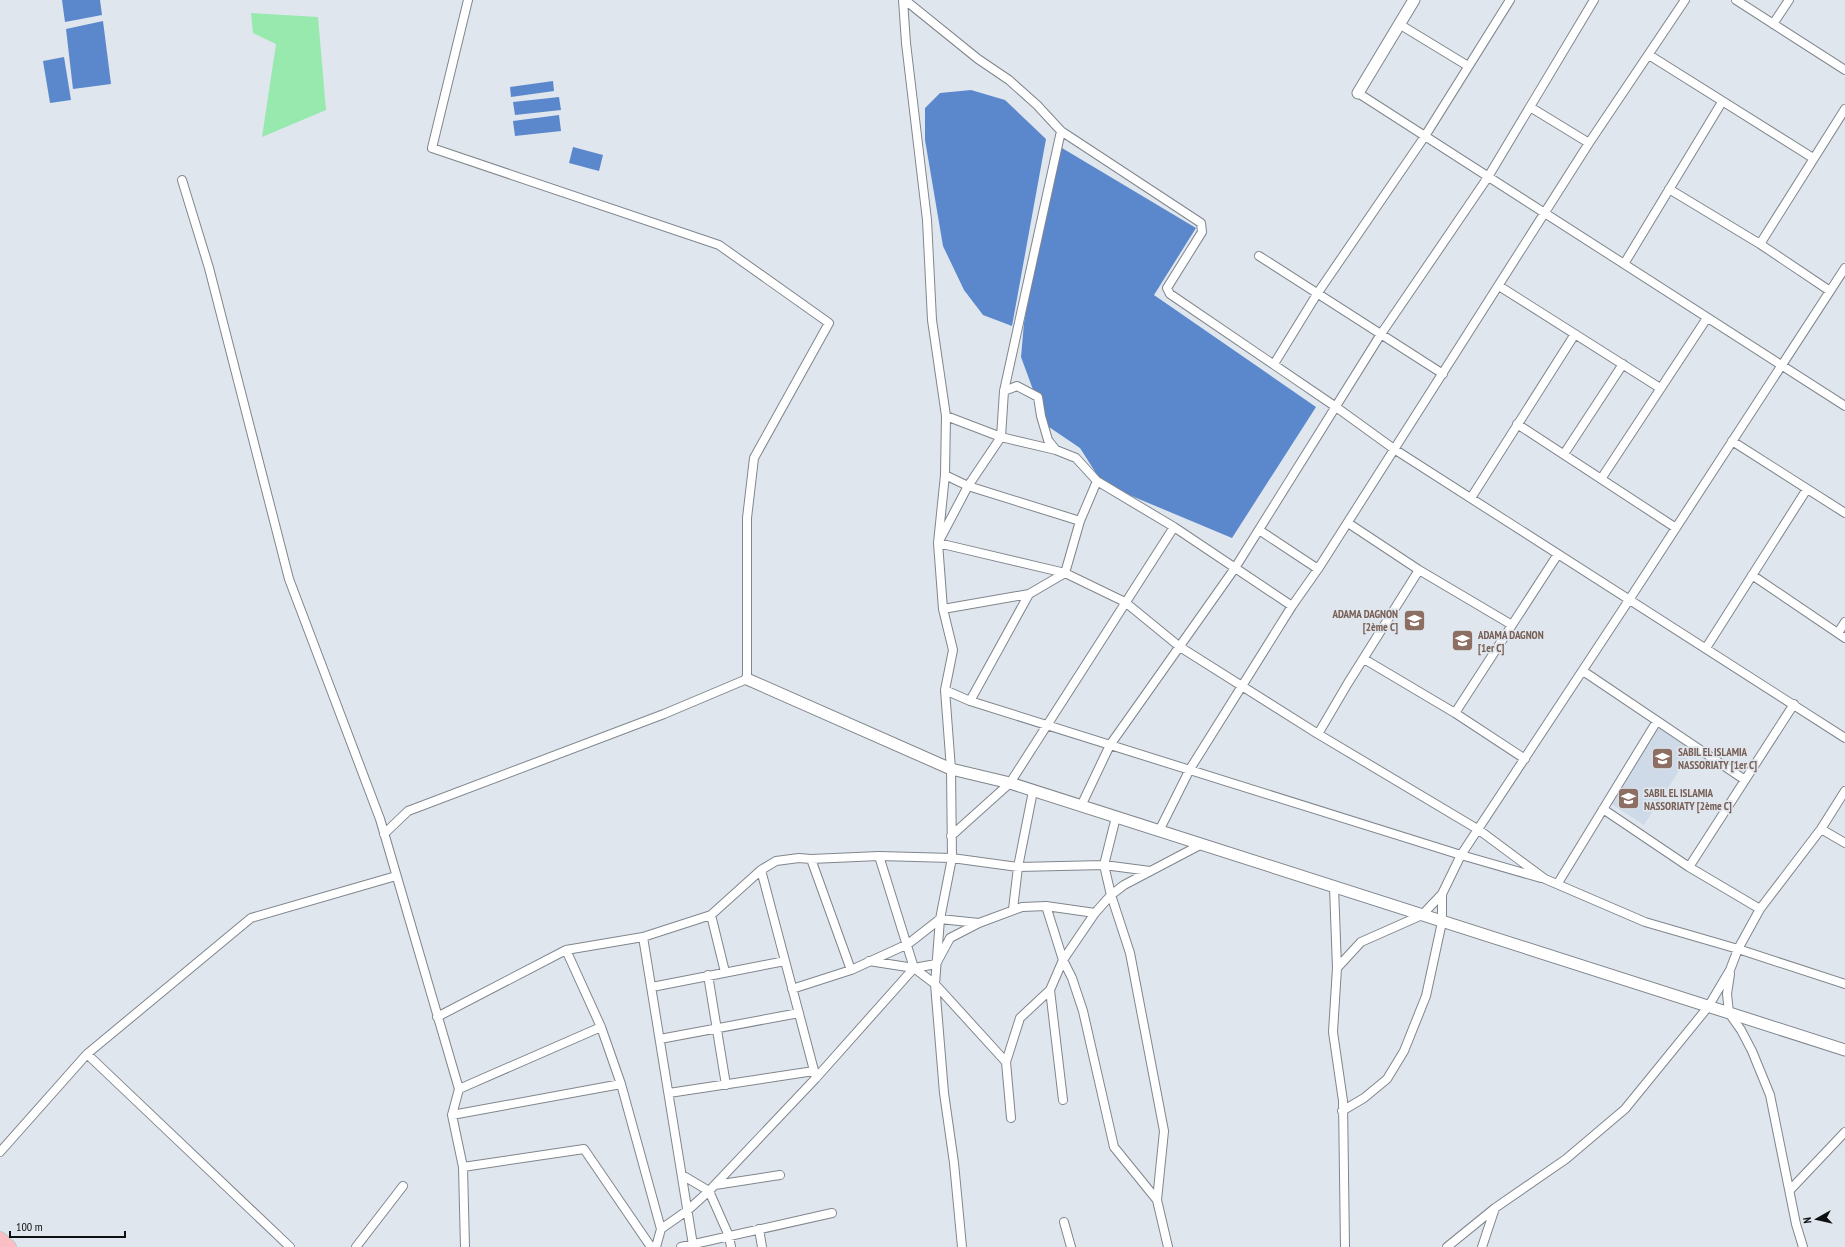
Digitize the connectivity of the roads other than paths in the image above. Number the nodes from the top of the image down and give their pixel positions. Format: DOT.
graph roads {
  1 [pos="468,0"];
  2 [pos="904,0"];
  3 [pos="1414,0"];
  4 [pos="1510,0"];
  5 [pos="1594,0"];
  6 [pos="1685,0"];
  7 [pos="1736,0"];
  8 [pos="1789,0"];
  9 [pos="1399,24"];
  10 [pos="1773,24"];
  11 [pos="1649,55"];
  12 [pos="1468,66"];
  13 [pos="1845,70"];
  14 [pos="1358,94"];
  15 [pos="1722,102"];
  16 [pos="1530,107"];
  17 [pos="1845,109"];
  18 [pos="1061,131"];
  19 [pos="1425,136"];
  20 [pos="1589,143"];
  21 [pos="1813,158"];
  22 [pos="1488,177"];
  23 [pos="182,180"];
  24 [pos="1669,189"];
  25 [pos="1545,214"];
  26 [pos="1760,244"];
  27 [pos="1259,256"];
  28 [pos="1624,264"];
  29 [pos="1845,268"];
  30 [pos="1499,286"];
  31 [pos="1830,291"];
  32 [pos="1317,294"];
  33 [pos="1707,318"];
  34 [pos="1381,334"];
  35 [pos="1575,334"];
  36 [pos="1274,364"];
  37 [pos="1623,364"];
  38 [pos="1781,366"];
  39 [pos="1443,374"];
  40 [pos="1660,388"];
  41 [pos="1004,391"];
  42 [pos="1845,406"];
  43 [pos="1336,407"];
  44 [pos="946,416"];
  45 [pos="1517,424"];
  46 [pos="1001,437"];
  47 [pos="1732,442"];
  48 [pos="1394,449"];
  49 [pos="1056,450"];
  50 [pos="1564,454"];
  51 [pos="945,475"];
  52 [pos="1601,479"];
  53 [pos="1097,480"];
  54 [pos="968,486"];
  55 [pos="1807,489"];
  56 [pos="1471,498"];
  57 [pos="1845,513"];
  58 [pos="1080,521"];
  59 [pos="1348,522"];
  60 [pos="1174,527"];
  61 [pos="1676,528"];
  62 [pos="1259,530"];
  63 [pos="938,543"];
  64 [pos="1558,554"];
  65 [pos="1235,568"];
  66 [pos="1318,569"];
  67 [pos="1419,570"];
  68 [pos="1065,574"];
  69 [pos="1752,575"];
  70 [pos="1029,594"];
  71 [pos="1629,600"];
  72 [pos="1125,602"];
  73 [pos="1292,606"];
  74 [pos="944,609"];
  75 [pos="1845,622"];
  76 [pos="1512,625"];
  77 [pos="1842,635"];
  78 [pos="1180,647"];
  79 [pos="1706,648"];
  80 [pos="1364,659"];
  81 [pos="1583,671"];
  82 [pos="747,679"];
  83 [pos="1243,687"];
  84 [pos="945,690"];
  85 [pos="970,702"];
  86 [pos="1794,704"];
  87 [pos="1455,713"];
  88 [pos="1657,720"];
  89 [pos="1046,725"];
  90 [pos="1318,734"];
  91 [pos="1845,738"];
  92 [pos="1110,745"];
  93 [pos="1525,759"];
  94 [pos="951,769"];
  95 [pos="1190,770"];
  96 [pos="1744,780"];
  97 [pos="1010,783"];
  98 [pos="1033,790"];
  99 [pos="1845,791"];
  100 [pos="1081,806"];
  101 [pos="1603,809"];
  102 [pos="1116,817"];
  103 [pos="1821,829"];
  104 [pos="1479,830"];
  105 [pos="1159,831"];
  106 [pos="384,834"];
  107 [pos="951,836"];
  108 [pos="1845,843"];
  109 [pos="1202,844"];
  110 [pos="1461,855"];
  111 [pos="879,856"];
  112 [pos="952,858"];
  113 [pos="811,859"];
  114 [pos="1104,865"];
  115 [pos="1018,868"];
  116 [pos="1689,868"];
  117 [pos="761,870"];
  118 [pos="1150,871"];
  119 [pos="396,876"];
  120 [pos="1545,879"];
  121 [pos="1558,883"];
  122 [pos="1334,887"];
  123 [pos="1442,894"];
  124 [pos="1111,895"];
  125 [pos="1046,906"];
  126 [pos="1013,909"];
  127 [pos="1760,909"];
  128 [pos="1095,913"];
  129 [pos="711,915"];
  130 [pos="1422,915"];
  131 [pos="940,919"];
  132 [pos="1442,922"];
  133 [pos="980,923"];
  134 [pos="643,937"];
  135 [pos="908,944"];
  136 [pos="1738,949"];
  137 [pos="566,950"];
  138 [pos="868,960"];
  139 [pos="1063,960"];
  140 [pos="785,961"];
  141 [pos="936,964"];
  142 [pos="914,968"];
  143 [pos="1337,968"];
  144 [pos="851,970"];
  145 [pos="1730,970"];
  146 [pos="725,972"];
  147 [pos="708,975"];
  148 [pos="935,984"];
  149 [pos="1845,984"];
  150 [pos="652,987"];
  151 [pos="792,989"];
  152 [pos="1050,990"];
  153 [pos="1708,1007"];
  154 [pos="798,1013"];
  155 [pos="1729,1013"];
  156 [pos="437,1017"];
  157 [pos="601,1027"];
  158 [pos="716,1029"];
  159 [pos="660,1040"];
  160 [pos="1845,1050"];
  161 [pos="87,1054"];
  162 [pos="1006,1062"];
  163 [pos="815,1074"];
  164 [pos="621,1084"];
  165 [pos="726,1085"];
  166 [pos="459,1089"];
  167 [pos="669,1093"];
  168 [pos="1063,1100"];
  169 [pos="1342,1111"];
  170 [pos="452,1115"];
  171 [pos="1011,1118"];
  172 [pos="1845,1132"];
  173 [pos="0,1152"];
  174 [pos="463,1167"];
  175 [pos="682,1175"];
  176 [pos="780,1175"];
  177 [pos="403,1186"];
  178 [pos="712,1188"];
  179 [pos="1790,1190"];
  180 [pos="1157,1200"];
  181 [pos="1495,1208"];
  182 [pos="688,1210"];
  183 [pos="832,1213"];
  184 [pos="1064,1222"];
  185 [pos="661,1229"];
  186 [pos="759,1229"];
  187 [pos="729,1236"];
  188 [pos="0,1238"];
  189 [pos="693,1244"];
  190 [pos="1166,1246"];
  191 [pos="10,1247"];
  192 [pos="290,1247"];
  193 [pos="356,1247"];
  194 [pos="465,1247"];
  195 [pos="651,1247"];
  196 [pos="656,1247"];
  197 [pos="681,1247"];
  198 [pos="731,1247"];
  199 [pos="762,1247"];
  200 [pos="962,1247"];
  201 [pos="1071,1247"];
  202 [pos="1345,1247"];
  203 [pos="1447,1247"];
  204 [pos="1482,1247"];
  205 [pos="1804,1247"];
  1 -- 82 [label="street"];
  2 -- 18 [label="street"];
  2 -- 44 [label="street"];
  3 -- 9 [label="street"];
  4 -- 12 [label="street"];
  5 -- 16 [label="street"];
  6 -- 11 [label="street"];
  7 -- 10 [label="street"];
  8 -- 10 [label="street"];
  9 -- 12 [label="street"];
  9 -- 14 [label="street"];
  10 -- 13 [label="street"];
  11 -- 15 [label="street"];
  11 -- 20 [label="street"];
  12 -- 19 [label="street"];
  14 -- 19 [label="street"];
  15 -- 21 [label="street"];
  15 -- 24 [label="street"];
  16 -- 20 [label="street"];
  16 -- 22 [label="street"];
  17 -- 21 [label="street"];
  18 -- 36 [label="street"];
  18 -- 41 [label="street"];
  19 -- 22 [label="street"];
  19 -- 32 [label="street"];
  20 -- 25 [label="street"];
  21 -- 26 [label="street"];
  22 -- 25 [label="street"];
  22 -- 34 [label="street"];
  23 -- 106 [label="street"];
  24 -- 26 [label="street"];
  24 -- 28 [label="street"];
  25 -- 28 [label="street"];
  25 -- 30 [label="street"];
  26 -- 31 [label="street"];
  27 -- 32 [label="street"];
  28 -- 33 [label="street"];
  29 -- 31 [label="street"];
  30 -- 35 [label="street"];
  30 -- 39 [label="street"];
  31 -- 38 [label="street"];
  32 -- 34 [label="street"];
  32 -- 36 [label="street"];
  33 -- 38 [label="street"];
  33 -- 40 [label="street"];
  34 -- 39 [label="street"];
  34 -- 43 [label="street"];
  35 -- 37 [label="street"];
  35 -- 45 [label="street"];
  36 -- 43 [label="street"];
  37 -- 40 [label="street"];
  37 -- 50 [label="street"];
  38 -- 42 [label="street"];
  38 -- 47 [label="street"];
  39 -- 48 [label="street"];
  40 -- 52 [label="street"];
  41 -- 46 [label="street"];
  41 -- 49 [label="street"];
  43 -- 48 [label="street"];
  43 -- 62 [label="street"];
  44 -- 46 [label="street"];
  44 -- 51 [label="street"];
  45 -- 50 [label="street"];
  45 -- 56 [label="street"];
  46 -- 49 [label="street"];
  46 -- 54 [label="street"];
  47 -- 55 [label="street"];
  47 -- 61 [label="street"];
  48 -- 56 [label="street"];
  48 -- 59 [label="street"];
  49 -- 53 [label="street"];
  50 -- 52 [label="street"];
  51 -- 54 [label="street"];
  51 -- 63 [label="street"];
  52 -- 61 [label="street"];
  53 -- 58 [label="street"];
  53 -- 60 [label="street"];
  54 -- 58 [label="street"];
  54 -- 63 [label="street"];
  55 -- 57 [label="street"];
  55 -- 69 [label="street"];
  56 -- 64 [label="street"];
  58 -- 68 [label="street"];
  59 -- 66 [label="street"];
  59 -- 67 [label="street"];
  60 -- 65 [label="street"];
  60 -- 72 [label="street"];
  61 -- 71 [label="street"];
  62 -- 65 [label="street"];
  62 -- 66 [label="street"];
  63 -- 68 [label="street"];
  63 -- 74 [label="street"];
  64 -- 71 [label="street"];
  64 -- 76 [label="street"];
  65 -- 73 [label="street"];
  65 -- 78 [label="street"];
  66 -- 73 [label="street"];
  67 -- 76 [label="street"];
  67 -- 80 [label="street"];
  68 -- 70 [label="street"];
  68 -- 72 [label="street"];
  69 -- 77 [label="street"];
  69 -- 79 [label="street"];
  70 -- 74 [label="street"];
  70 -- 85 [label="street"];
  71 -- 79 [label="street"];
  71 -- 81 [label="street"];
  72 -- 78 [label="street"];
  72 -- 89 [label="street"];
  73 -- 83 [label="street"];
  74 -- 84 [label="street"];
  75 -- 77 [label="street"];
  76 -- 87 [label="street"];
  78 -- 83 [label="street"];
  78 -- 92 [label="street"];
  79 -- 86 [label="street"];
  80 -- 87 [label="street"];
  80 -- 90 [label="street"];
  81 -- 88 [label="street"];
  81 -- 93 [label="street"];
  82 -- 94 [label="street"];
  82 -- 106 [label="street"];
  83 -- 90 [label="street"];
  83 -- 95 [label="street"];
  84 -- 85 [label="street"];
  84 -- 94 [label="street"];
  85 -- 89 [label="street"];
  86 -- 91 [label="street"];
  86 -- 96 [label="street"];
  87 -- 93 [label="street"];
  88 -- 96 [label="street"];
  88 -- 101 [label="street"];
  89 -- 92 [label="street"];
  89 -- 97 [label="street"];
  90 -- 104 [label="street"];
  92 -- 95 [label="street"];
  92 -- 100 [label="street"];
  93 -- 104 [label="street"];
  94 -- 97 [label="street"];
  94 -- 107 [label="street"];
  95 -- 105 [label="street"];
  95 -- 110 [label="street"];
  96 -- 116 [label="street"];
  97 -- 98 [label="street"];
  97 -- 107 [label="street"];
  98 -- 100 [label="street"];
  98 -- 115 [label="street"];
  99 -- 103 [label="street"];
  100 -- 102 [label="street"];
  101 -- 116 [label="street"];
  101 -- 121 [label="street"];
  102 -- 105 [label="street"];
  102 -- 114 [label="street"];
  103 -- 108 [label="street"];
  103 -- 127 [label="street"];
  104 -- 110 [label="street"];
  104 -- 120 [label="street"];
  105 -- 109 [label="street"];
  106 -- 119 [label="street"];
  107 -- 112 [label="street"];
  109 -- 118 [label="street"];
  109 -- 122 [label="street"];
  110 -- 120 [label="street"];
  110 -- 123 [label="street"];
  111 -- 112 [label="street"];
  111 -- 113 [label="street"];
  111 -- 135 [label="street"];
  112 -- 115 [label="street"];
  112 -- 131 [label="street"];
  113 -- 117 [label="street"];
  113 -- 144 [label="street"];
  114 -- 115 [label="street"];
  114 -- 118 [label="street"];
  114 -- 124 [label="street"];
  115 -- 126 [label="street"];
  116 -- 127 [label="street"];
  117 -- 129 [label="street"];
  117 -- 140 [label="street"];
  118 -- 124 [label="street"];
  119 -- 156 [label="street"];
  119 -- 161 [label="street"];
  120 -- 121 [label="street"];
  121 -- 136 [label="street"];
  122 -- 130 [label="street"];
  122 -- 143 [label="street"];
  123 -- 130 [label="street"];
  123 -- 132 [label="street"];
  124 -- 128 [label="street"];
  124 -- 180 [label="street"];
  125 -- 126 [label="street"];
  125 -- 128 [label="street"];
  125 -- 139 [label="street"];
  126 -- 133 [label="street"];
  127 -- 136 [label="street"];
  128 -- 139 [label="street"];
  129 -- 134 [label="street"];
  129 -- 146 [label="street"];
  130 -- 132 [label="street"];
  130 -- 143 [label="street"];
  131 -- 133 [label="street"];
  131 -- 135 [label="street"];
  131 -- 141 [label="street"];
  132 -- 153 [label="street"];
  132 -- 169 [label="street"];
  133 -- 141 [label="street"];
  134 -- 137 [label="street"];
  134 -- 150 [label="street"];
  135 -- 138 [label="street"];
  135 -- 142 [label="street"];
  136 -- 145 [label="street"];
  136 -- 149 [label="street"];
  137 -- 156 [label="street"];
  137 -- 157 [label="street"];
  138 -- 142 [label="street"];
  138 -- 144 [label="street"];
  139 -- 152 [label="street"];
  139 -- 180 [label="street"];
  140 -- 146 [label="street"];
  140 -- 151 [label="street"];
  141 -- 142 [label="street"];
  141 -- 148 [label="street"];
  142 -- 148 [label="street"];
  142 -- 163 [label="street"];
  143 -- 169 [label="street"];
  144 -- 151 [label="street"];
  145 -- 153 [label="street"];
  145 -- 155 [label="street"];
  146 -- 147 [label="street"];
  147 -- 150 [label="street"];
  147 -- 158 [label="street"];
  148 -- 162 [label="street"];
  148 -- 200 [label="street"];
  150 -- 159 [label="street"];
  151 -- 154 [label="street"];
  152 -- 162 [label="street"];
  152 -- 168 [label="street"];
  153 -- 155 [label="street"];
  153 -- 181 [label="street"];
  154 -- 158 [label="street"];
  154 -- 163 [label="street"];
  155 -- 160 [label="street"];
  155 -- 179 [label="street"];
  156 -- 166 [label="street"];
  157 -- 164 [label="street"];
  157 -- 166 [label="street"];
  158 -- 159 [label="street"];
  158 -- 165 [label="street"];
  159 -- 167 [label="street"];
  161 -- 173 [label="street"];
  161 -- 192 [label="street"];
  162 -- 171 [label="street"];
  163 -- 165 [label="street"];
  163 -- 178 [label="street"];
  164 -- 170 [label="street"];
  164 -- 185 [label="street"];
  165 -- 167 [label="street"];
  166 -- 170 [label="street"];
  167 -- 175 [label="street"];
  169 -- 202 [label="street"];
  170 -- 174 [label="street"];
  172 -- 179 [label="street"];
  174 -- 194 [label="street"];
  174 -- 195 [label="street"];
  175 -- 178 [label="street"];
  175 -- 182 [label="street"];
  176 -- 178 [label="street"];
  177 -- 193 [label="street"];
  178 -- 182 [label="street"];
  178 -- 187 [label="street"];
  179 -- 205 [label="street"];
  180 -- 190 [label="street"];
  181 -- 203 [label="street"];
  181 -- 204 [label="street"];
  182 -- 185 [label="street"];
  182 -- 189 [label="street"];
  183 -- 186 [label="street"];
  184 -- 201 [label="street"];
  185 -- 196 [label="street"];
  186 -- 187 [label="street"];
  186 -- 199 [label="street"];
  187 -- 189 [label="street"];
  187 -- 198 [label="street"];
  188 -- 191 [label="main road"];
  189 -- 197 [label="street"];
}
